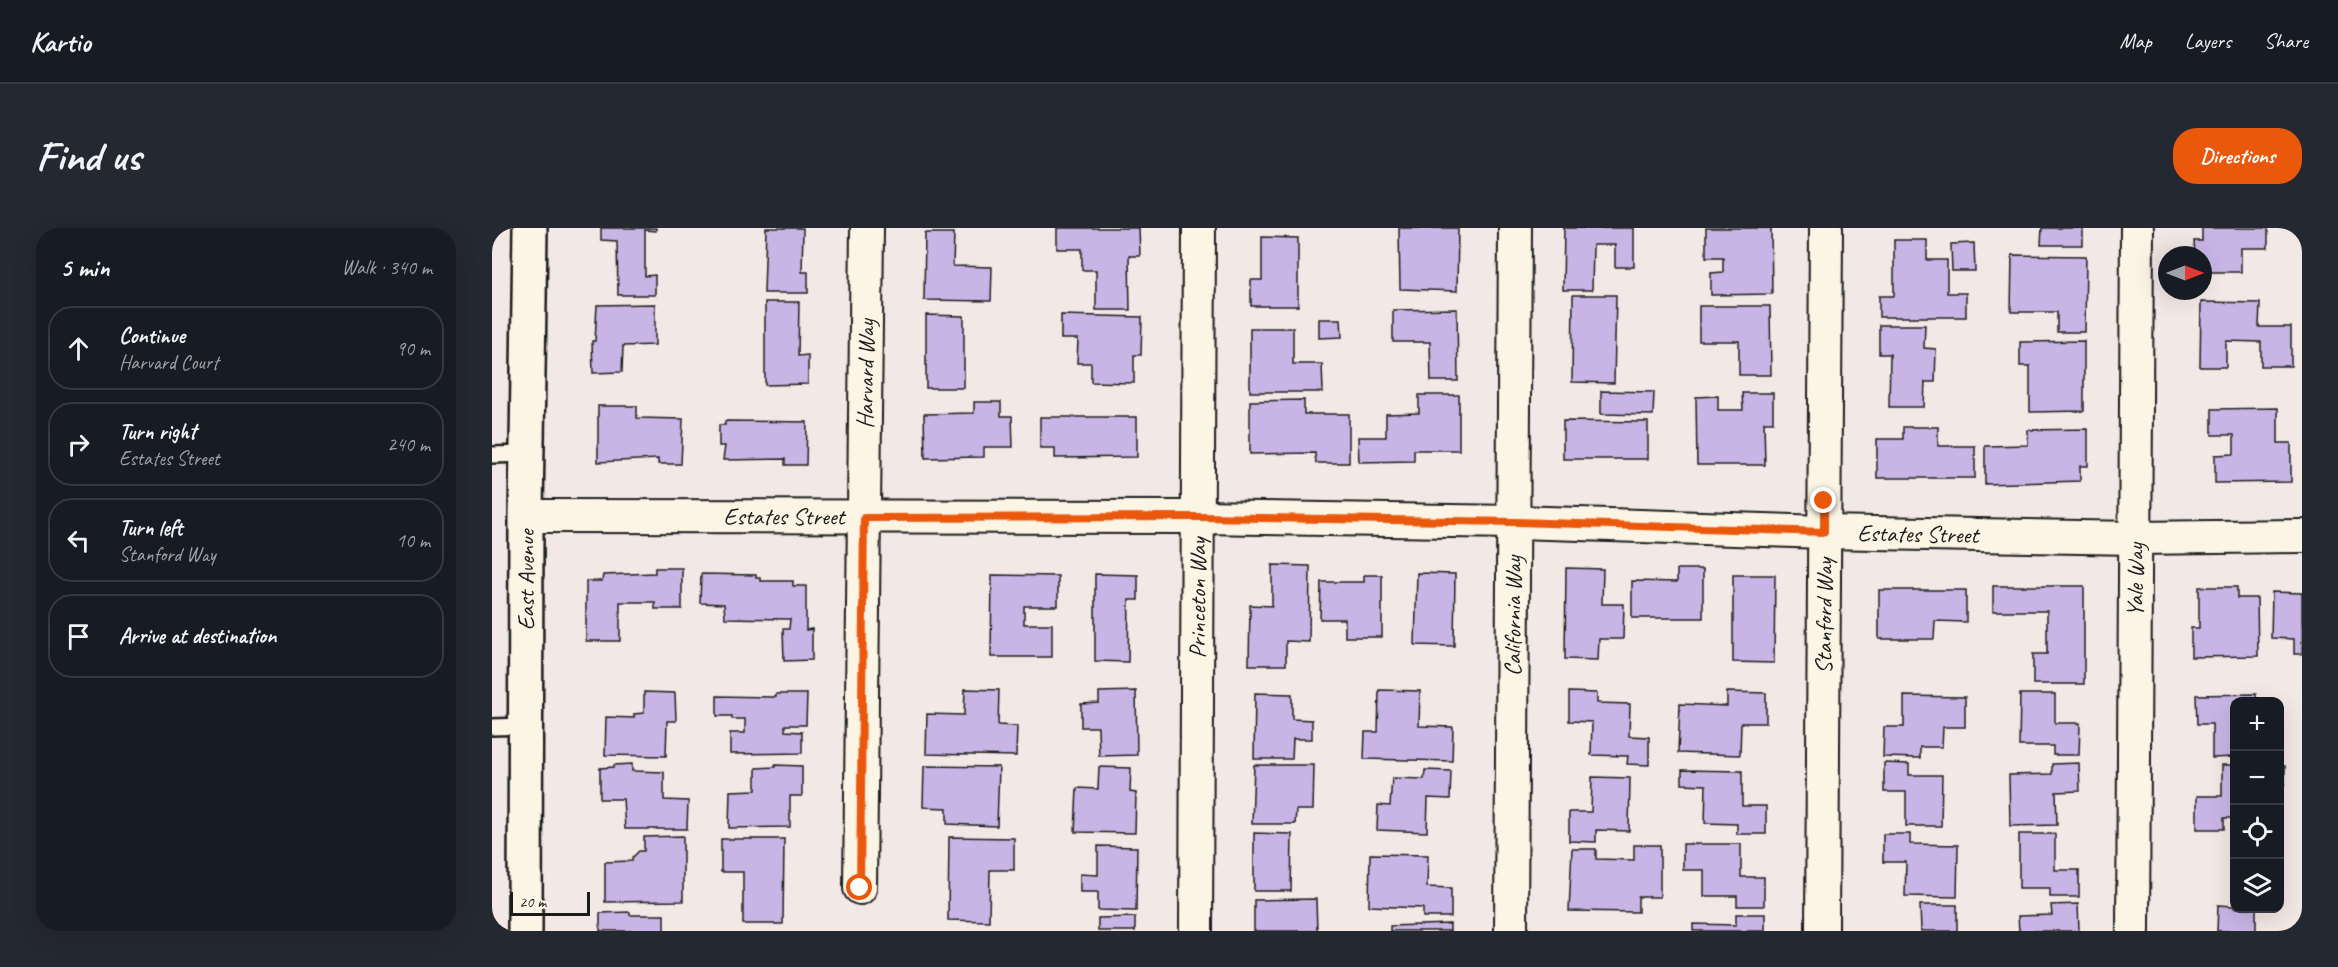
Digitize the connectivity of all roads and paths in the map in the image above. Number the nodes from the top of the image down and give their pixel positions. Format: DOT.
graph roads {
  1 [pos="530,228"];
  2 [pos="867,228"];
  3 [pos="1200,228"];
  4 [pos="1515,228"];
  5 [pos="1826,228"];
  6 [pos="2137,228"];
  7 [pos="527,454"];
  8 [pos="492,455"];
  9 [pos="526,516"];
  10 [pos="1199,517"];
  11 [pos="864,518"];
  12 [pos="1514,522"];
  13 [pos="1824,532"];
  14 [pos="2302,536"];
  15 [pos="2135,538"];
  16 [pos="526,726"];
  17 [pos="492,727"];
  18 [pos="860,888"];
  19 [pos="525,931"];
  20 [pos="1196,931"];
  21 [pos="1511,931"];
  22 [pos="1822,931"];
  23 [pos="2133,931"];
  1 -- 7 [label="main road, East Avenue"];
  2 -- 11 [label="street, Harvard Way"];
  3 -- 10 [label="street, Princeton Way"];
  4 -- 12 [label="street, California Way"];
  5 -- 13 [label="street, Stanford Way"];
  6 -- 15 [label="street, Yale Way"];
  7 -- 8 [label="lane"];
  7 -- 9 [label="main road, East Avenue"];
  9 -- 11 [label="street, Estates Street"];
  9 -- 16 [label="main road, East Avenue"];
  10 -- 11 [label="street, Estates Street"];
  10 -- 12 [label="street, Estates Street"];
  10 -- 20 [label="street, Princeton Way"];
  11 -- 18 [label="street, Harvard Way"];
  12 -- 13 [label="street, Estates Street"];
  12 -- 21 [label="street, California Way"];
  13 -- 15 [label="street, Estates Street"];
  13 -- 22 [label="street, Stanford Way"];
  14 -- 15 [label="street, Estates Street"];
  15 -- 23 [label="street, Yale Way"];
  16 -- 17 [label="lane"];
  16 -- 19 [label="main road, East Avenue"];
}
